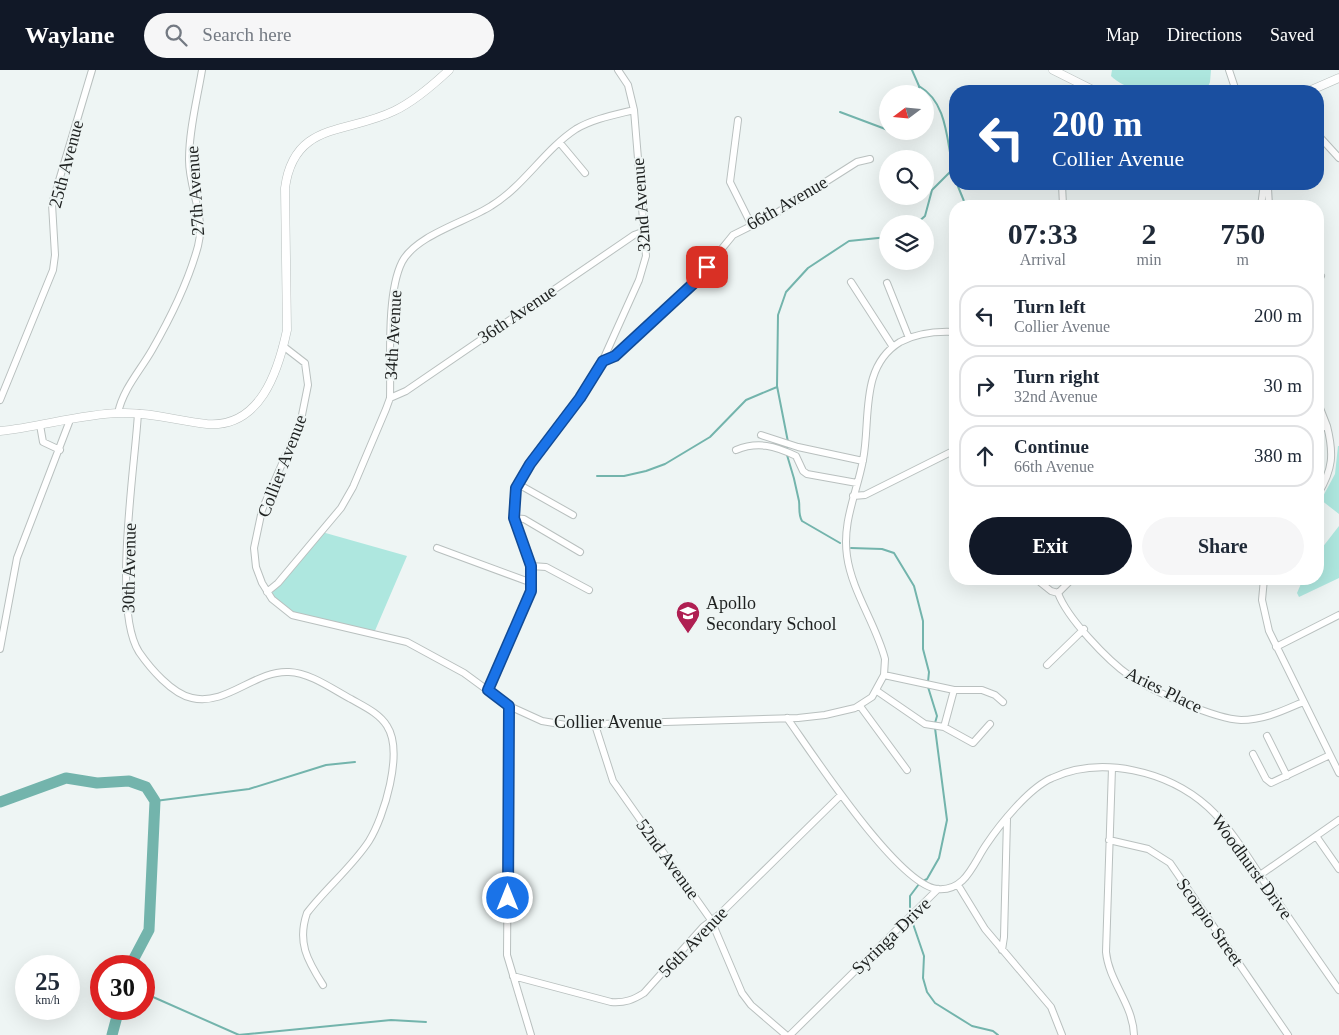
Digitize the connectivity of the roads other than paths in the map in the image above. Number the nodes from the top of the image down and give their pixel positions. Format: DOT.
graph roads {
  1 [pos="92,70"];
  2 [pos="202,70"];
  3 [pos="449,70"];
  4 [pos="618,70"];
  5 [pos="1053,70"];
  6 [pos="1229,70"];
  7 [pos="1339,78"];
  8 [pos="1077,85"];
  9 [pos="1234,85"];
  10 [pos="1323,85"];
  11 [pos="634,110"];
  12 [pos="738,120"];
  13 [pos="1324,141"];
  14 [pos="560,143"];
  15 [pos="870,158"];
  16 [pos="1339,158"];
  17 [pos="585,173"];
  18 [pos="751,224"];
  19 [pos="645,231"];
  20 [pos="851,282"];
  21 [pos="887,283"];
  22 [pos="949,332"];
  23 [pos="909,338"];
  24 [pos="283,346"];
  25 [pos="893,347"];
  26 [pos="603,361"];
  27 [pos="390,398"];
  28 [pos="0,400"];
  29 [pos="118,413"];
  30 [pos="138,413"];
  31 [pos="1324,418"];
  32 [pos="70,420"];
  33 [pos="40,426"];
  34 [pos="1327,426"];
  35 [pos="1324,427"];
  36 [pos="0,431"];
  37 [pos="761,436"];
  38 [pos="60,450"];
  39 [pos="736,450"];
  40 [pos="949,453"];
  41 [pos="863,461"];
  42 [pos="857,483"];
  43 [pos="1324,483"];
  44 [pos="518,484"];
  45 [pos="853,496"];
  46 [pos="573,515"];
  47 [pos="514,518"];
  48 [pos="437,548"];
  49 [pos="580,552"];
  50 [pos="531,566"];
  51 [pos="532,583"];
  52 [pos="1044,585"];
  53 [pos="1066,585"];
  54 [pos="1263,585"];
  55 [pos="589,590"];
  56 [pos="267,592"];
  57 [pos="1058,593"];
  58 [pos="1339,615"];
  59 [pos="1084,629"];
  60 [pos="1276,647"];
  61 [pos="0,649"];
  62 [pos="1047,664"];
  63 [pos="884,675"];
  64 [pos="488,690"];
  65 [pos="954,690"];
  66 [pos="877,691"];
  67 [pos="1003,702"];
  68 [pos="1303,702"];
  69 [pos="509,706"];
  70 [pos="860,706"];
  71 [pos="787,718"];
  72 [pos="595,724"];
  73 [pos="990,724"];
  74 [pos="944,726"];
  75 [pos="1267,736"];
  76 [pos="1254,754"];
  77 [pos="1330,755"];
  78 [pos="1112,768"];
  79 [pos="907,770"];
  80 [pos="1339,773"];
  81 [pos="1287,776"];
  82 [pos="841,794"];
  83 [pos="1007,819"];
  84 [pos="1339,820"];
  85 [pos="1316,836"];
  86 [pos="1109,840"];
  87 [pos="1339,869"];
  88 [pos="1260,875"];
  89 [pos="958,885"];
  90 [pos="938,889"];
  91 [pos="711,920"];
  92 [pos="1002,950"];
  93 [pos="512,976"];
  94 [pos="323,985"];
  95 [pos="1339,990"];
  96 [pos="531,1035"];
  97 [pos="786,1035"];
  98 [pos="790,1035"];
  99 [pos="1062,1035"];
  100 [pos="1134,1035"];
  101 [pos="1288,1035"];
  1 -- 28 [label="street, 25th Avenue"];
  2 -- 29 [label="street, 27th Avenue"];
  3 -- 24 [label="street"];
  4 -- 11 [label="street, 32nd Avenue"];
  5 -- 8 [label="street"];
  6 -- 9 [label="street"];
  7 -- 10 [label="street"];
  11 -- 14 [label="street, 34th Avenue"];
  11 -- 19 [label="street, 32nd Avenue"];
  12 -- 18 [label="street"];
  13 -- 16 [label="street"];
  14 -- 17 [label="street"];
  14 -- 27 [label="street, 34th Avenue"];
  15 -- 18 [label="street, 66th Avenue"];
  18 -- 26 [label="street, 66th Avenue"];
  19 -- 26 [label="street, 32nd Avenue"];
  19 -- 27 [label="street, 36th Avenue"];
  20 -- 25 [label="street"];
  21 -- 23 [label="street"];
  22 -- 23 [label="street, Collier Avenue"];
  23 -- 25 [label="street, Collier Avenue"];
  24 -- 30 [label="street"];
  24 -- 56 [label="street, Collier Avenue"];
  25 -- 41 [label="street, Collier Avenue"];
  26 -- 44 [label="street, 32nd Avenue"];
  27 -- 56 [label="street, 34th Avenue"];
  29 -- 30 [label="street"];
  29 -- 32 [label="street"];
  30 -- 94 [label="street, 30th Avenue"];
  31 -- 34 [label="street"];
  32 -- 33 [label="street"];
  32 -- 38 [label="street"];
  33 -- 36 [label="street"];
  33 -- 38 [label="street"];
  34 -- 35 [label="street"];
  34 -- 43 [label="street"];
  37 -- 41 [label="street"];
  38 -- 61 [label="street"];
  39 -- 42 [label="street"];
  40 -- 45 [label="street"];
  41 -- 42 [label="street, Collier Avenue"];
  42 -- 45 [label="street, Collier Avenue"];
  44 -- 46 [label="street"];
  44 -- 47 [label="street, 32nd Avenue"];
  45 -- 63 [label="street, Collier Avenue"];
  47 -- 49 [label="street"];
  47 -- 50 [label="street, 32nd Avenue"];
  48 -- 51 [label="street"];
  50 -- 51 [label="street, 32nd Avenue"];
  50 -- 55 [label="street"];
  51 -- 64 [label="street, 32nd Avenue"];
  52 -- 57 [label="street"];
  53 -- 57 [label="street"];
  54 -- 60 [label="street"];
  56 -- 64 [label="street, Collier Avenue"];
  57 -- 59 [label="street, Aries Place"];
  58 -- 60 [label="street"];
  59 -- 62 [label="street"];
  59 -- 68 [label="street, Aries Place"];
  60 -- 68 [label="street"];
  63 -- 65 [label="street"];
  63 -- 66 [label="street, Collier Avenue"];
  64 -- 69 [label="street, Collier Avenue"];
  65 -- 67 [label="street"];
  65 -- 74 [label="street"];
  66 -- 70 [label="street, Collier Avenue"];
  66 -- 74 [label="street"];
  68 -- 77 [label="street"];
  69 -- 72 [label="street, Collier Avenue"];
  69 -- 93 [label="street"];
  70 -- 71 [label="street, Collier Avenue"];
  70 -- 79 [label="street"];
  71 -- 72 [label="street, Collier Avenue"];
  71 -- 82 [label="street"];
  72 -- 91 [label="street, 52nd Avenue"];
  73 -- 74 [label="street"];
  75 -- 81 [label="street"];
  76 -- 81 [label="street"];
  77 -- 80 [label="street"];
  77 -- 81 [label="street"];
  78 -- 83 [label="street"];
  78 -- 86 [label="street"];
  78 -- 88 [label="street, Woodhurst Drive"];
  82 -- 90 [label="street"];
  82 -- 91 [label="street, 56th Avenue"];
  83 -- 89 [label="street"];
  83 -- 92 [label="street"];
  84 -- 85 [label="street"];
  85 -- 87 [label="street"];
  85 -- 88 [label="street"];
  86 -- 100 [label="street"];
  86 -- 101 [label="street, Scorpio Street"];
  88 -- 95 [label="street, Woodhurst Drive"];
  89 -- 90 [label="street, Syringa Drive"];
  89 -- 92 [label="street"];
  90 -- 98 [label="street, Syringa Drive"];
  91 -- 93 [label="street, 56th Avenue"];
  91 -- 97 [label="street, 52nd Avenue"];
  92 -- 99 [label="street"];
  93 -- 96 [label="street"];
}
